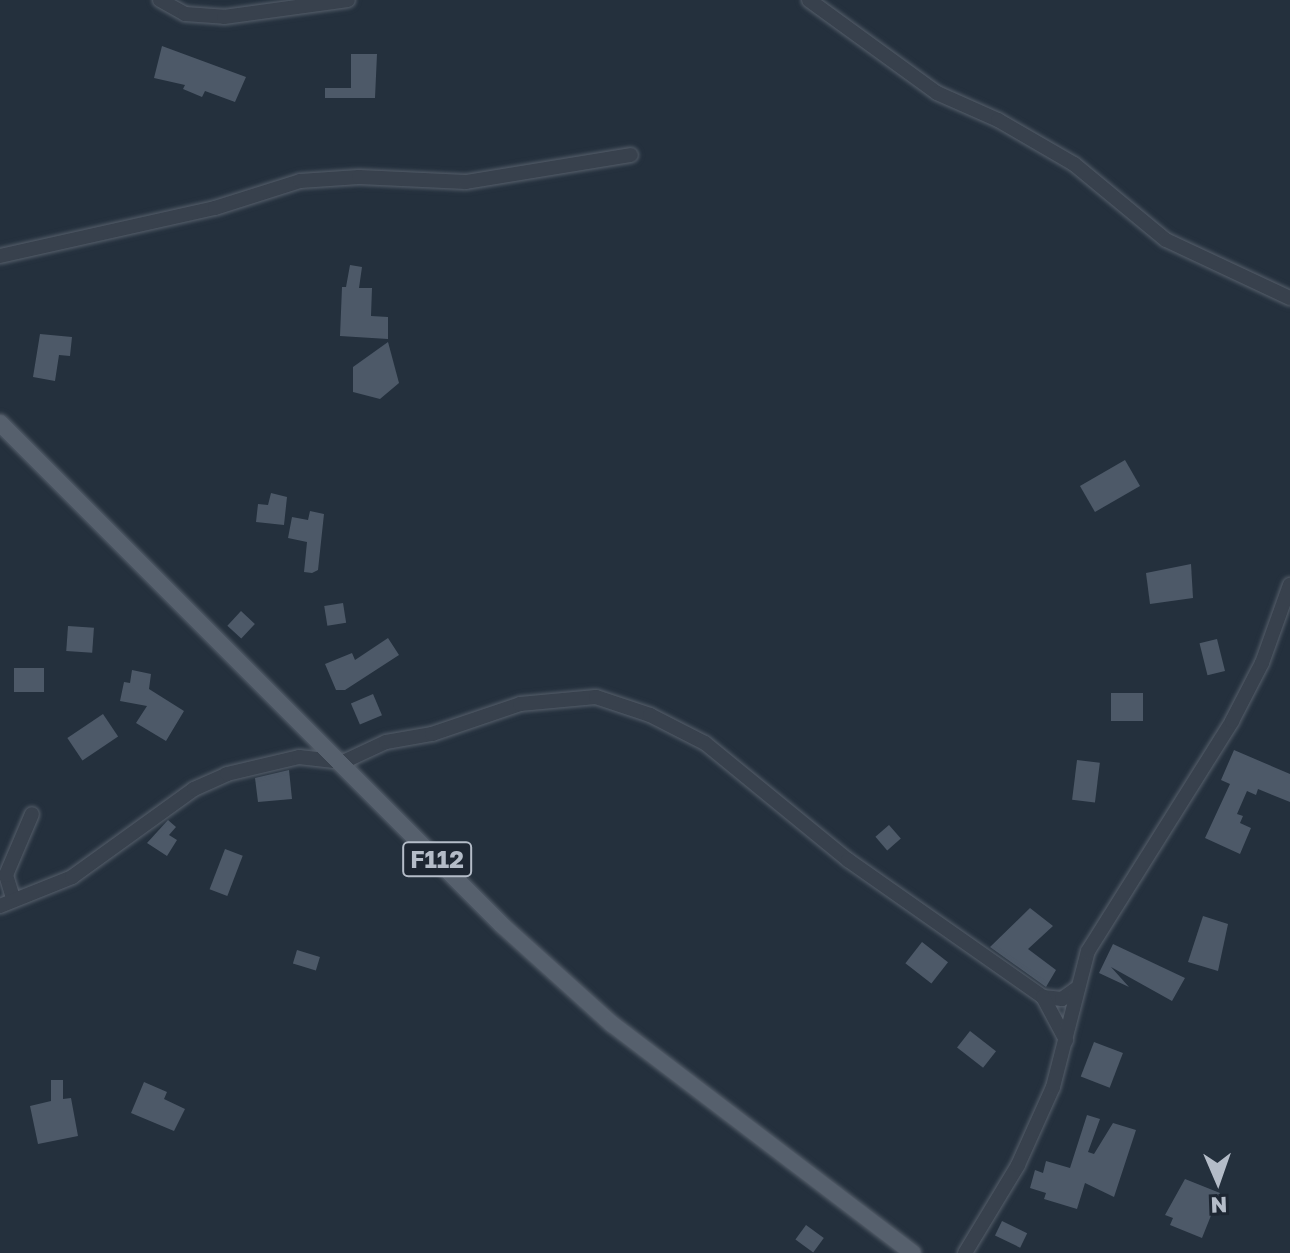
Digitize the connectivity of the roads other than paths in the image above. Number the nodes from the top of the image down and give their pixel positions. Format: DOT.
graph roads {
  1 [pos="160,0"];
  2 [pos="348,0"];
  3 [pos="809,0"];
  4 [pos="631,155"];
  5 [pos="0,256"];
  6 [pos="1290,298"];
  7 [pos="0,423"];
  8 [pos="1290,585"];
  9 [pos="311,732"];
  10 [pos="299,757"];
  11 [pos="343,762"];
  12 [pos="32,814"];
  13 [pos="13,898"];
  14 [pos="0,906"];
  15 [pos="1077,988"];
  16 [pos="1043,997"];
  17 [pos="1066,1040"];
  18 [pos="913,1253"];
  19 [pos="965,1253"];
  1 -- 2 [label="street"];
  3 -- 6 [label="street"];
  4 -- 5 [label="street"];
  7 -- 9 [label="main road, F112"];
  8 -- 15 [label="street"];
  9 -- 10 [label="street"];
  9 -- 11 [label="main road, F112"];
  10 -- 11 [label="street"];
  10 -- 13 [label="street"];
  11 -- 16 [label="street"];
  11 -- 18 [label="main road, F112"];
  12 -- 13 [label="street"];
  13 -- 14 [label="street"];
  15 -- 16 [label="street"];
  15 -- 17 [label="street"];
  16 -- 17 [label="street"];
  17 -- 19 [label="street"];
}
